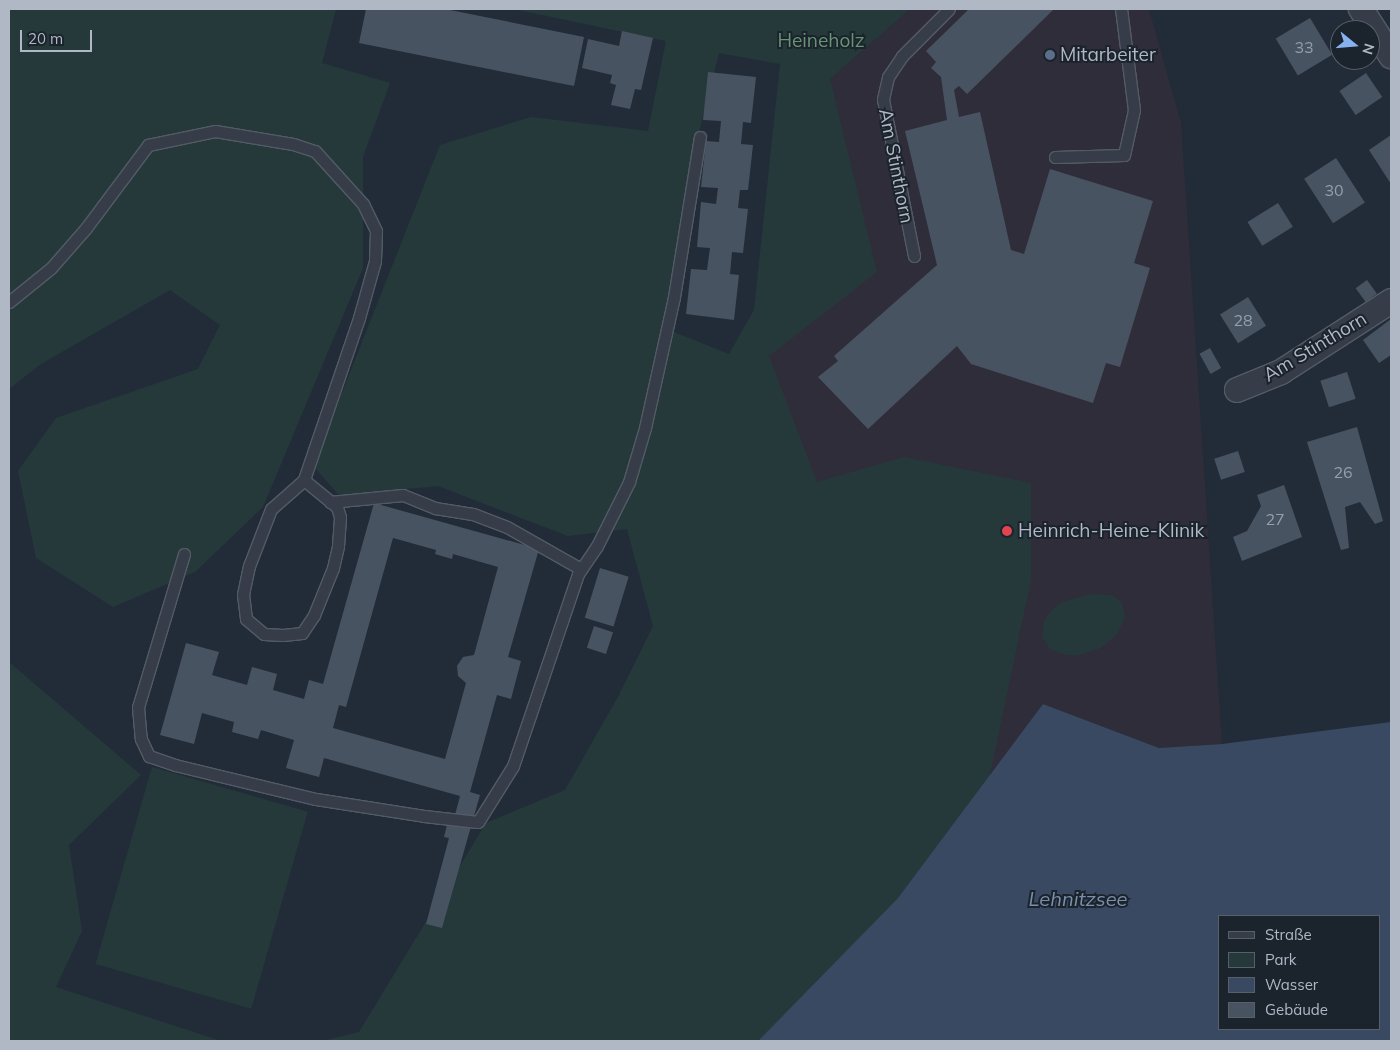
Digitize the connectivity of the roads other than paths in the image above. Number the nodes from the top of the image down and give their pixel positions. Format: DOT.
graph roads {
  1 [pos="949,9"];
  2 [pos="1121,9"];
  3 [pos="1361,9"];
  4 [pos="1391,56"];
  5 [pos="700,137"];
  6 [pos="1054,157"];
  7 [pos="914,256"];
  8 [pos="1391,301"];
  9 [pos="9,302"];
  10 [pos="1237,390"];
  11 [pos="304,480"];
  12 [pos="330,502"];
  13 [pos="184,554"];
  14 [pos="581,569"];
  1 -- 7 [label="lane, Am Stinthorn"];
  2 -- 6 [label="lane"];
  3 -- 4 [label="street"];
  5 -- 14 [label="lane"];
  8 -- 10 [label="street, Am Stinthorn"];
  9 -- 11 [label="lane"];
  11 -- 12 [label="lane"];
  11 -- 12 [label="lane"];
  12 -- 14 [label="lane"];
  13 -- 14 [label="lane"];
}
